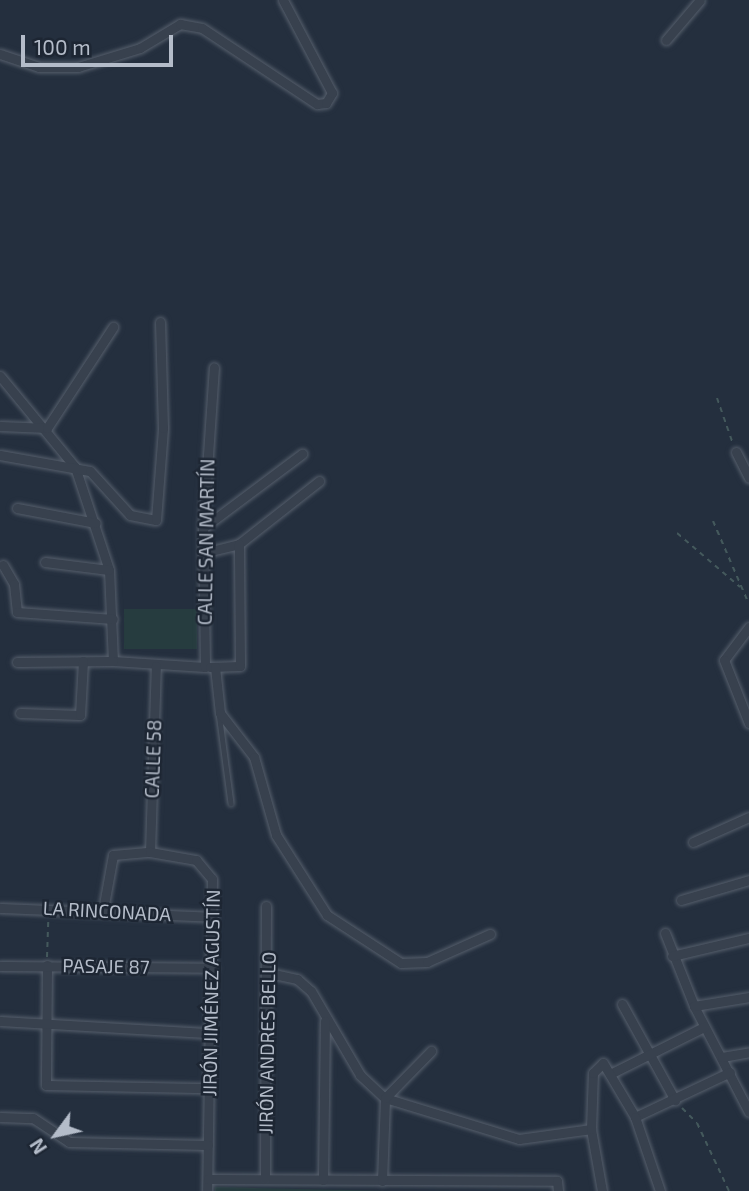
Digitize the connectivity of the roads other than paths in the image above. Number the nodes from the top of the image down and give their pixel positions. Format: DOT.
graph roads {
  1 [pos="284,0"];
  2 [pos="701,0"];
  3 [pos="666,40"];
  4 [pos="0,54"];
  5 [pos="160,322"];
  6 [pos="113,327"];
  7 [pos="215,367"];
  8 [pos="0,376"];
  9 [pos="0,426"];
  10 [pos="47,428"];
  11 [pos="736,452"];
  12 [pos="302,454"];
  13 [pos="0,455"];
  14 [pos="75,467"];
  15 [pos="749,478"];
  16 [pos="319,481"];
  17 [pos="17,508"];
  18 [pos="96,523"];
  19 [pos="203,528"];
  20 [pos="239,544"];
  21 [pos="203,553"];
  22 [pos="45,562"];
  23 [pos="3,565"];
  24 [pos="109,569"];
  25 [pos="113,619"];
  26 [pos="749,627"];
  27 [pos="83,661"];
  28 [pos="113,661"];
  29 [pos="17,662"];
  30 [pos="156,666"];
  31 [pos="210,667"];
  32 [pos="20,713"];
  33 [pos="220,713"];
  34 [pos="749,723"];
  35 [pos="231,803"];
  36 [pos="749,817"];
  37 [pos="693,842"];
  38 [pos="149,852"];
  39 [pos="749,880"];
  40 [pos="681,900"];
  41 [pos="266,906"];
  42 [pos="0,908"];
  43 [pos="103,910"];
  44 [pos="213,917"];
  45 [pos="665,933"];
  46 [pos="491,934"];
  47 [pos="749,938"];
  48 [pos="672,956"];
  49 [pos="47,965"];
  50 [pos="0,966"];
  51 [pos="213,968"];
  52 [pos="269,973"];
  53 [pos="749,996"];
  54 [pos="622,1004"];
  55 [pos="694,1006"];
  56 [pos="325,1017"];
  57 [pos="0,1021"];
  58 [pos="45,1026"];
  59 [pos="704,1027"];
  60 [pos="211,1033"];
  61 [pos="431,1051"];
  62 [pos="749,1052"];
  63 [pos="650,1054"];
  64 [pos="722,1057"];
  65 [pos="612,1073"];
  66 [pos="730,1073"];
  67 [pos="209,1088"];
  68 [pos="385,1098"];
  69 [pos="675,1100"];
  70 [pos="749,1112"];
  71 [pos="0,1117"];
  72 [pos="635,1117"];
  73 [pos="591,1129"];
  74 [pos="208,1144"];
  75 [pos="265,1179"];
  76 [pos="208,1180"];
  77 [pos="323,1180"];
  78 [pos="382,1181"];
  79 [pos="443,1188"];
  80 [pos="207,1191"];
  81 [pos="558,1191"];
  82 [pos="602,1191"];
  83 [pos="660,1191"];
  1 -- 4 [label="street"];
  2 -- 3 [label="street"];
  5 -- 14 [label="street"];
  6 -- 10 [label="street"];
  7 -- 19 [label="street, CALLE SAN MARTÍN"];
  8 -- 10 [label="street"];
  9 -- 10 [label="street"];
  10 -- 14 [label="street"];
  11 -- 15 [label="street"];
  12 -- 19 [label="street"];
  13 -- 14 [label="street"];
  14 -- 18 [label="street"];
  16 -- 20 [label="street"];
  17 -- 18 [label="street"];
  18 -- 24 [label="street"];
  19 -- 21 [label="street, CALLE SAN MARTÍN"];
  20 -- 21 [label="street"];
  20 -- 31 [label="street"];
  21 -- 31 [label="street, CALLE SAN MARTÍN"];
  22 -- 24 [label="street"];
  23 -- 25 [label="street"];
  24 -- 25 [label="street"];
  25 -- 28 [label="street"];
  26 -- 34 [label="street"];
  27 -- 28 [label="street"];
  27 -- 29 [label="street"];
  27 -- 32 [label="street"];
  28 -- 30 [label="street"];
  30 -- 31 [label="street"];
  30 -- 38 [label="street, CALLE 58"];
  31 -- 33 [label="street, CALLE SAN MARTÍN"];
  33 -- 35 [label="lane"];
  33 -- 46 [label="street"];
  36 -- 37 [label="street"];
  38 -- 43 [label="street, JIRÓN JIMÉNEZ AGUSTÍN"];
  38 -- 44 [label="street, JIRÓN JIMÉNEZ AGUSTÍN"];
  39 -- 40 [label="street"];
  41 -- 52 [label="street, JIRÓN ANDRES BELLO"];
  42 -- 43 [label="street, LA RINCONADA"];
  43 -- 44 [label="street, LA RINCONADA"];
  44 -- 51 [label="street, JIRÓN JIMÉNEZ AGUSTÍN"];
  45 -- 48 [label="street"];
  47 -- 48 [label="street"];
  48 -- 55 [label="street"];
  49 -- 50 [label="street, PASAJE 87"];
  49 -- 51 [label="street, PASAJE 87"];
  49 -- 58 [label="street"];
  51 -- 60 [label="street, JIRÓN JIMÉNEZ AGUSTÍN"];
  52 -- 56 [label="street"];
  52 -- 75 [label="street, JIRÓN ANDRES BELLO"];
  53 -- 55 [label="street"];
  54 -- 63 [label="street"];
  55 -- 59 [label="street"];
  56 -- 68 [label="street"];
  56 -- 77 [label="street"];
  57 -- 58 [label="street"];
  58 -- 60 [label="street"];
  58 -- 67 [label="street"];
  59 -- 63 [label="street"];
  59 -- 64 [label="street"];
  60 -- 67 [label="street, JIRÓN JIMÉNEZ AGUSTÍN"];
  61 -- 68 [label="street"];
  62 -- 64 [label="street"];
  63 -- 65 [label="street"];
  63 -- 69 [label="street"];
  64 -- 66 [label="street"];
  65 -- 72 [label="street"];
  65 -- 73 [label="street"];
  66 -- 69 [label="street"];
  66 -- 70 [label="street"];
  67 -- 74 [label="street, JIRÓN JIMÉNEZ AGUSTÍN"];
  68 -- 73 [label="street"];
  68 -- 78 [label="street"];
  69 -- 72 [label="street"];
  71 -- 74 [label="street"];
  72 -- 83 [label="street"];
  73 -- 82 [label="street"];
  74 -- 76 [label="street, JIRÓN JIMÉNEZ AGUSTÍN"];
  75 -- 76 [label="street"];
  75 -- 77 [label="street"];
  76 -- 80 [label="street, JIRÓN JIMÉNEZ AGUSTÍN"];
  77 -- 78 [label="street"];
  78 -- 79 [label="street"];
  79 -- 81 [label="street"];
}
